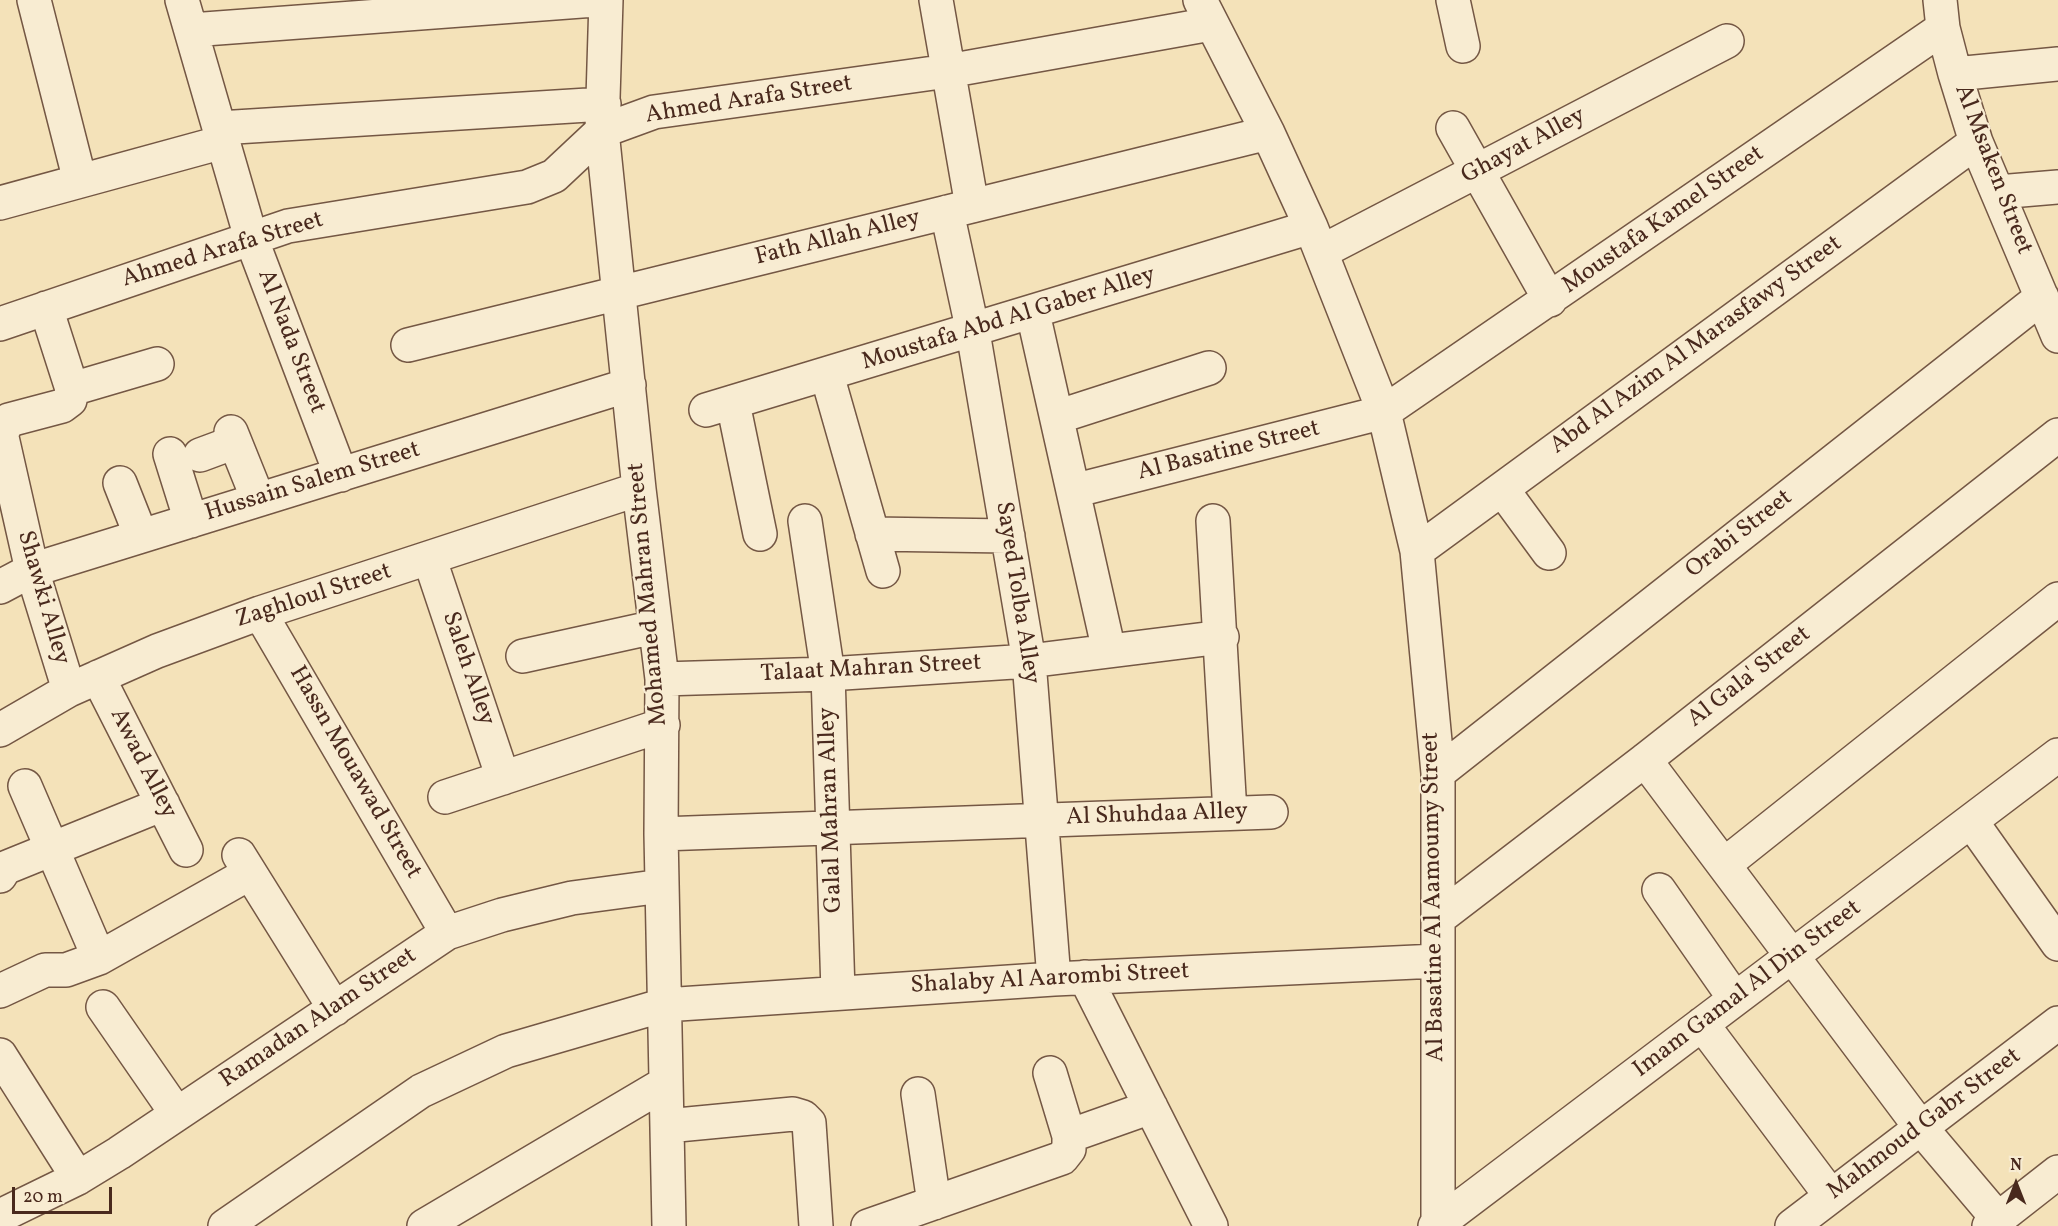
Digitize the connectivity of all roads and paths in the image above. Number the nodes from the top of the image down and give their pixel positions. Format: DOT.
graph roads {
  1 [pos="34,0"];
  2 [pos="595,0"];
  3 [pos="606,0"];
  4 [pos="936,0"];
  5 [pos="1453,0"];
  6 [pos="1206,12"];
  7 [pos="1941,14"];
  8 [pos="187,15"];
  9 [pos="1727,41"];
  10 [pos="1463,46"];
  11 [pos="2058,64"];
  12 [pos="948,71"];
  13 [pos="1954,74"];
  14 [pos="603,118"];
  15 [pos="1453,128"];
  16 [pos="1268,134"];
  17 [pos="221,135"];
  18 [pos="1976,142"];
  19 [pos="1478,172"];
  20 [pos="80,181"];
  21 [pos="2058,187"];
  22 [pos="1998,192"];
  23 [pos="0,203"];
  24 [pos="960,209"];
  25 [pos="251,238"];
  26 [pos="1316,240"];
  27 [pos="619,293"];
  28 [pos="1550,300"];
  29 [pos="46,308"];
  30 [pos="1033,313"];
  31 [pos="2052,315"];
  32 [pos="0,324"];
  33 [pos="973,332"];
  34 [pos="408,345"];
  35 [pos="157,364"];
  36 [pos="1209,368"];
  37 [pos="827,375"];
  38 [pos="628,385"];
  39 [pos="72,389"];
  40 [pos="1384,412"];
  41 [pos="1057,417"];
  42 [pos="2058,435"];
  43 [pos="2,448"];
  44 [pos="341,475"];
  45 [pos="120,483"];
  46 [pos="639,489"];
  47 [pos="1502,489"];
  48 [pos="1073,491"];
  49 [pos="258,499"];
  50 [pos="191,521"];
  51 [pos="805,521"];
  52 [pos="1213,521"];
  53 [pos="760,534"];
  54 [pos="872,534"];
  55 [pos="141,536"];
  56 [pos="1008,536"];
  57 [pos="1417,551"];
  58 [pos="1549,553"];
  59 [pos="430,560"];
  60 [pos="32,570"];
  61 [pos="883,571"];
  62 [pos="0,587"];
  63 [pos="2058,599"];
  64 [pos="260,614"];
  65 [pos="655,627"];
  66 [pos="1222,637"];
  67 [pos="1109,651"];
  68 [pos="523,656"];
  69 [pos="1029,661"];
  70 [pos="828,674"];
  71 [pos="98,677"];
  72 [pos="662,679"];
  73 [pos="69,690"];
  74 [pos="663,725"];
  75 [pos="0,730"];
  76 [pos="2058,755"];
  77 [pos="1645,760"];
  78 [pos="1438,773"];
  79 [pos="503,778"];
  80 [pos="25,786"];
  81 [pos="446,796"];
  82 [pos="163,804"];
  83 [pos="1272,812"];
  84 [pos="1230,813"];
  85 [pos="1042,820"];
  86 [pos="1971,821"];
  87 [pos="831,828"];
  88 [pos="661,834"];
  89 [pos="52,849"];
  90 [pos="186,850"];
  91 [pos="1725,864"];
  92 [pos="0,876"];
  93 [pos="662,886"];
  94 [pos="1659,890"];
  95 [pos="1439,918"];
  96 [pos="447,933"];
  97 [pos="2058,944"];
  98 [pos="1792,956"];
  99 [pos="99,958"];
  100 [pos="1437,961"];
  101 [pos="1070,978"];
  102 [pos="0,991"];
  103 [pos="838,992"];
  104 [pos="1735,999"];
  105 [pos="664,1005"];
  106 [pos="104,1007"];
  107 [pos="335,1009"];
  108 [pos="1702,1023"];
  109 [pos="2058,1023"];
  110 [pos="0,1055"];
  111 [pos="1050,1073"];
  112 [pos="666,1083"];
  113 [pos="918,1094"];
  114 [pos="1151,1107"];
  115 [pos="177,1114"];
  116 [pos="667,1126"];
  117 [pos="1921,1128"];
  118 [pos="1069,1136"];
  119 [pos="2058,1172"];
  120 [pos="78,1178"];
  121 [pos="1831,1196"];
  122 [pos="934,1203"];
  123 [pos="0,1216"];
  124 [pos="663,1223"];
  125 [pos="1993,1223"];
  126 [pos="1437,1225"];
  127 [pos="225,1226"];
  128 [pos="424,1226"];
  129 [pos="816,1226"];
  130 [pos="868,1226"];
  131 [pos="1211,1226"];
  132 [pos="1792,1226"];
  1 -- 20 [label="street"];
  2 -- 8 [label="street"];
  3 -- 14 [label="street, Mohamed Mahran Street"];
  4 -- 12 [label="street, Sayed Tolba Alley"];
  5 -- 10 [label="street"];
  6 -- 12 [label="street, Ahmed Arafa Street"];
  6 -- 16 [label="street, Al Basatine Al Aamoumy Street"];
  7 -- 13 [label="street, Al Msaken Street"];
  7 -- 28 [label="street, Moustafa Kamel Street"];
  8 -- 17 [label="street, Al Nada Street"];
  9 -- 19 [label="street, Ghayat Alley"];
  11 -- 13 [label="street"];
  12 -- 14 [label="street, Ahmed Arafa Street"];
  12 -- 24 [label="street, Sayed Tolba Alley"];
  13 -- 18 [label="street, Al Msaken Street"];
  14 -- 17 [label="street"];
  14 -- 25 [label="street, Ahmed Arafa Street"];
  14 -- 27 [label="street, Mohamed Mahran Street"];
  15 -- 19 [label="street"];
  16 -- 24 [label="street, Fath Allah Alley"];
  16 -- 26 [label="street, Al Basatine Al Aamoumy Street"];
  17 -- 20 [label="street"];
  17 -- 25 [label="street, Al Nada Street"];
  18 -- 22 [label="street, Al Msaken Street"];
  18 -- 47 [label="street, Abd Al Azim Al Marasfawy Street"];
  19 -- 26 [label="street, Ghayat Alley"];
  19 -- 28 [label="street"];
  20 -- 23 [label="street"];
  21 -- 22 [label="street"];
  22 -- 31 [label="street, Al Msaken Street"];
  24 -- 27 [label="street, Fath Allah Alley"];
  24 -- 33 [label="street, Sayed Tolba Alley"];
  25 -- 29 [label="street, Ahmed Arafa Street"];
  25 -- 44 [label="street, Al Nada Street"];
  26 -- 30 [label="street, Moustafa Abd Al Gaber Alley"];
  26 -- 40 [label="street, Al Basatine Al Aamoumy Street"];
  27 -- 34 [label="street, Fath Allah Alley"];
  27 -- 38 [label="street, Mohamed Mahran Street"];
  28 -- 40 [label="street, Moustafa Kamel Street"];
  29 -- 32 [label="street, Ahmed Arafa Street"];
  29 -- 39 [label="street"];
  30 -- 33 [label="street, Moustafa Abd Al Gaber Alley"];
  30 -- 41 [label="street"];
  31 -- 78 [label="street, Orabi Street"];
  33 -- 37 [label="street, Moustafa Abd Al Gaber Alley"];
  33 -- 56 [label="street, Sayed Tolba Alley"];
  35 -- 39 [label="street"];
  36 -- 41 [label="street"];
  37 -- 53 [label="street, Moustafa Abd Al Gaber Alley"];
  37 -- 54 [label="street"];
  38 -- 44 [label="street, Hussain Salem Street"];
  38 -- 46 [label="street, Mohamed Mahran Street"];
  39 -- 43 [label="street, Shawki Alley"];
  40 -- 48 [label="street, Al Basatine Street"];
  40 -- 57 [label="street, Al Basatine Al Aamoumy Street"];
  41 -- 48 [label="street"];
  42 -- 77 [label="street, Al Gala' Street"];
  43 -- 60 [label="street, Shawki Alley"];
  44 -- 49 [label="street, Hussain Salem Street"];
  45 -- 55 [label="street"];
  46 -- 59 [label="street, Zaghloul Street"];
  46 -- 65 [label="street, Mohamed Mahran Street"];
  47 -- 57 [label="street, Abd Al Azim Al Marasfawy Street"];
  47 -- 58 [label="street"];
  48 -- 67 [label="street"];
  49 -- 50 [label="street, Hussain Salem Street"];
  49 -- 50 [label="street"];
  50 -- 55 [label="street, Hussain Salem Street"];
  51 -- 70 [label="street, Galal Mahran Alley"];
  52 -- 66 [label="street"];
  54 -- 56 [label="street"];
  54 -- 61 [label="street"];
  55 -- 60 [label="street, Hussain Salem Street"];
  56 -- 69 [label="street, Sayed Tolba Alley"];
  57 -- 78 [label="street, Al Basatine Al Aamoumy Street"];
  59 -- 64 [label="street, Zaghloul Street"];
  59 -- 79 [label="street, Saleh Alley"];
  60 -- 62 [label="street, Hussain Salem Street"];
  60 -- 73 [label="street, Shawki Alley"];
  63 -- 91 [label="street"];
  64 -- 71 [label="street, Zaghloul Street"];
  64 -- 96 [label="street, Hassn Mouawad Street"];
  65 -- 68 [label="street"];
  65 -- 72 [label="street, Mohamed Mahran Street"];
  66 -- 67 [label="street, Talaat Mahran Street"];
  66 -- 84 [label="street"];
  67 -- 69 [label="street, Talaat Mahran Street"];
  69 -- 70 [label="street, Talaat Mahran Street"];
  69 -- 85 [label="street, Sayed Tolba Alley"];
  70 -- 72 [label="street, Talaat Mahran Street"];
  70 -- 87 [label="street, Galal Mahran Alley"];
  71 -- 73 [label="street, Zaghloul Street"];
  71 -- 82 [label="street, Awad Alley"];
  72 -- 74 [label="street, Mohamed Mahran Street"];
  73 -- 75 [label="street, Zaghloul Street"];
  74 -- 79 [label="street"];
  74 -- 88 [label="street, Mohamed Mahran Street"];
  76 -- 86 [label="street, Imam Gamal Al Din Street"];
  77 -- 91 [label="street"];
  77 -- 95 [label="street, Al Gala' Street"];
  78 -- 95 [label="street, Al Basatine Al Aamoumy Street"];
  79 -- 81 [label="street"];
  80 -- 89 [label="street"];
  82 -- 89 [label="street"];
  82 -- 90 [label="street, Awad Alley"];
  83 -- 84 [label="street, Al Shuhdaa Alley"];
  84 -- 85 [label="street, Al Shuhdaa Alley"];
  85 -- 87 [label="street, Al Shuhdaa Alley"];
  85 -- 101 [label="street, Sayed Tolba Alley"];
  86 -- 97 [label="street"];
  86 -- 98 [label="street, Imam Gamal Al Din Street"];
  87 -- 88 [label="street, Al Shuhdaa Alley"];
  87 -- 103 [label="street, Galal Mahran Alley"];
  88 -- 93 [label="street, Mohamed Mahran Street"];
  89 -- 92 [label="street"];
  89 -- 99 [label="street"];
  91 -- 98 [label="street"];
  93 -- 96 [label="street, Ramadan Alam Street"];
  93 -- 105 [label="street, Mohamed Mahran Street"];
  94 -- 104 [label="street"];
  95 -- 100 [label="street, Al Basatine Al Aamoumy Street"];
  96 -- 107 [label="street, Ramadan Alam Street"];
  98 -- 104 [label="street, Imam Gamal Al Din Street"];
  98 -- 117 [label="street"];
  99 -- 102 [label="street"];
  99 -- 107 [label="street"];
  100 -- 101 [label="street, Shalaby Al Aarombi Street"];
  100 -- 126 [label="street, Al Basatine Al Aamoumy Street"];
  101 -- 103 [label="street, Shalaby Al Aarombi Street"];
  101 -- 114 [label="street"];
  103 -- 105 [label="street, Shalaby Al Aarombi Street"];
  104 -- 108 [label="street, Imam Gamal Al Din Street"];
  105 -- 112 [label="street, Mohamed Mahran Street"];
  105 -- 127 [label="street, Shalaby Al Aarombi Street"];
  106 -- 115 [label="street"];
  107 -- 115 [label="street, Ramadan Alam Street"];
  108 -- 121 [label="street"];
  108 -- 126 [label="street, Imam Gamal Al Din Street"];
  109 -- 117 [label="street, Mahmoud Gabr Street"];
  110 -- 120 [label="street"];
  111 -- 118 [label="street"];
  112 -- 116 [label="street, Mohamed Mahran Street"];
  112 -- 128 [label="street"];
  113 -- 122 [label="street"];
  114 -- 118 [label="street"];
  114 -- 131 [label="street"];
  115 -- 120 [label="street, Ramadan Alam Street"];
  116 -- 124 [label="street, Mohamed Mahran Street"];
  116 -- 129 [label="street"];
  117 -- 121 [label="street, Mahmoud Gabr Street"];
  117 -- 125 [label="street"];
  118 -- 122 [label="street"];
  119 -- 125 [label="street"];
  120 -- 123 [label="street, Ramadan Alam Street"];
  121 -- 132 [label="street, Mahmoud Gabr Street"];
  122 -- 130 [label="street"];
}
